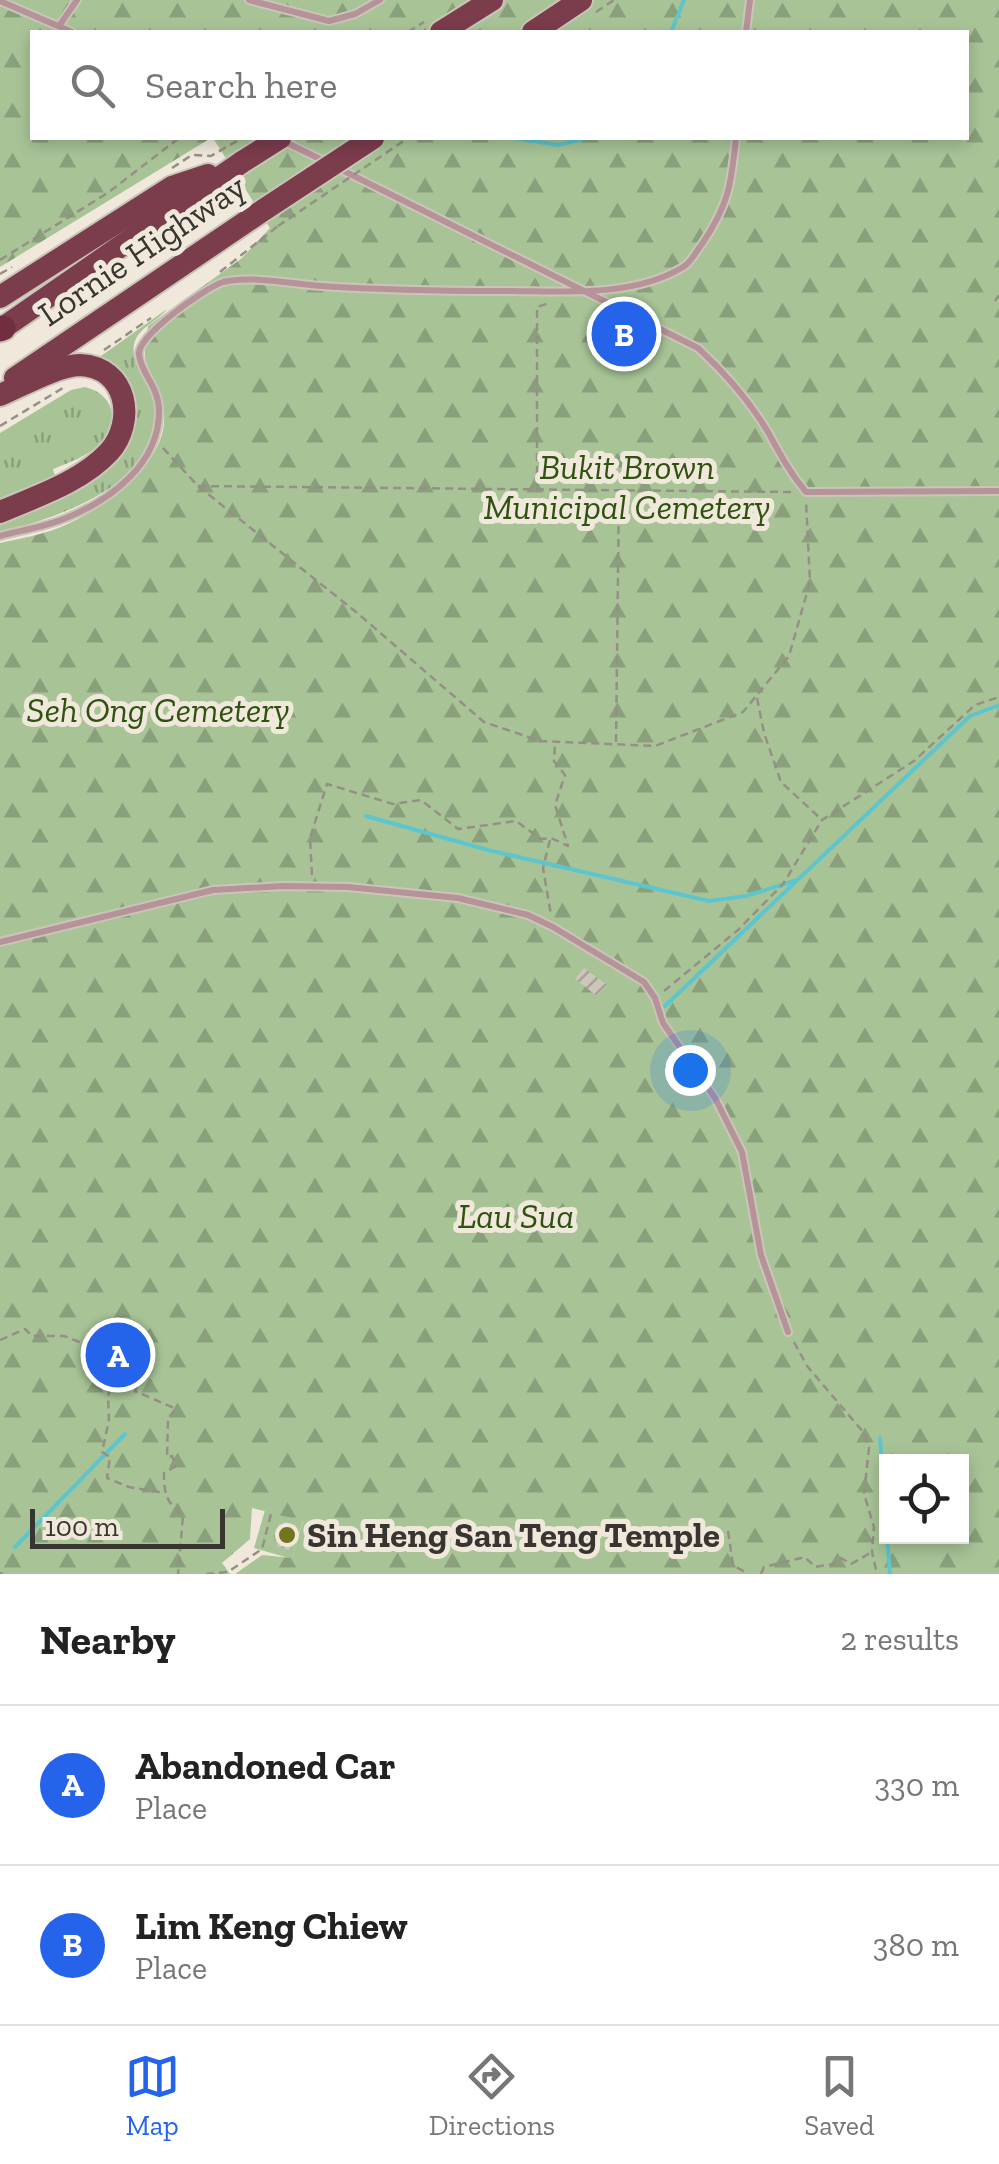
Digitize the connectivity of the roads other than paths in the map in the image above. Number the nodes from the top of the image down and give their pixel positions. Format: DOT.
graph roads {
  1 [pos="77,0"];
  2 [pos="249,0"];
  3 [pos="380,0"];
  4 [pos="492,0"];
  5 [pos="581,0"];
  6 [pos="750,0"];
  7 [pos="0,1"];
  8 [pos="12,2"];
  9 [pos="60,26"];
  10 [pos="68,30"];
  11 [pos="445,30"];
  12 [pos="536,30"];
  13 [pos="746,30"];
  14 [pos="274,140"];
  15 [pos="282,140"];
  16 [pos="371,140"];
  17 [pos="736,140"];
  18 [pos="236,158"];
  19 [pos="583,290"];
  20 [pos="0,297"];
  21 [pos="1,329"];
  22 [pos="0,391"];
  23 [pos="999,491"];
  24 [pos="0,512"];
  25 [pos="0,536"];
  26 [pos="0,942"];
  27 [pos="788,1332"];
  1 -- 9 [label="lane"];
  2 -- 3 [label="lane"];
  4 -- 11 [label="highway"];
  5 -- 12 [label="highway"];
  6 -- 13 [label="lane"];
  7 -- 8 [label="lane"];
  8 -- 9 [label="lane"];
  9 -- 10 [label="lane"];
  14 -- 18 [label="highway, Lornie Highway, bridge"];
  15 -- 19 [label="lane"];
  16 -- 22 [label="highway, Lornie Highway, bridge"];
  17 -- 19 [label="lane"];
  18 -- 20 [label="highway"];
  18 -- 21 [label="highway, Lornie Highway"];
  19 -- 23 [label="lane"];
  19 -- 25 [label="lane"];
  22 -- 24 [label="highway"];
  26 -- 27 [label="lane"];
}
